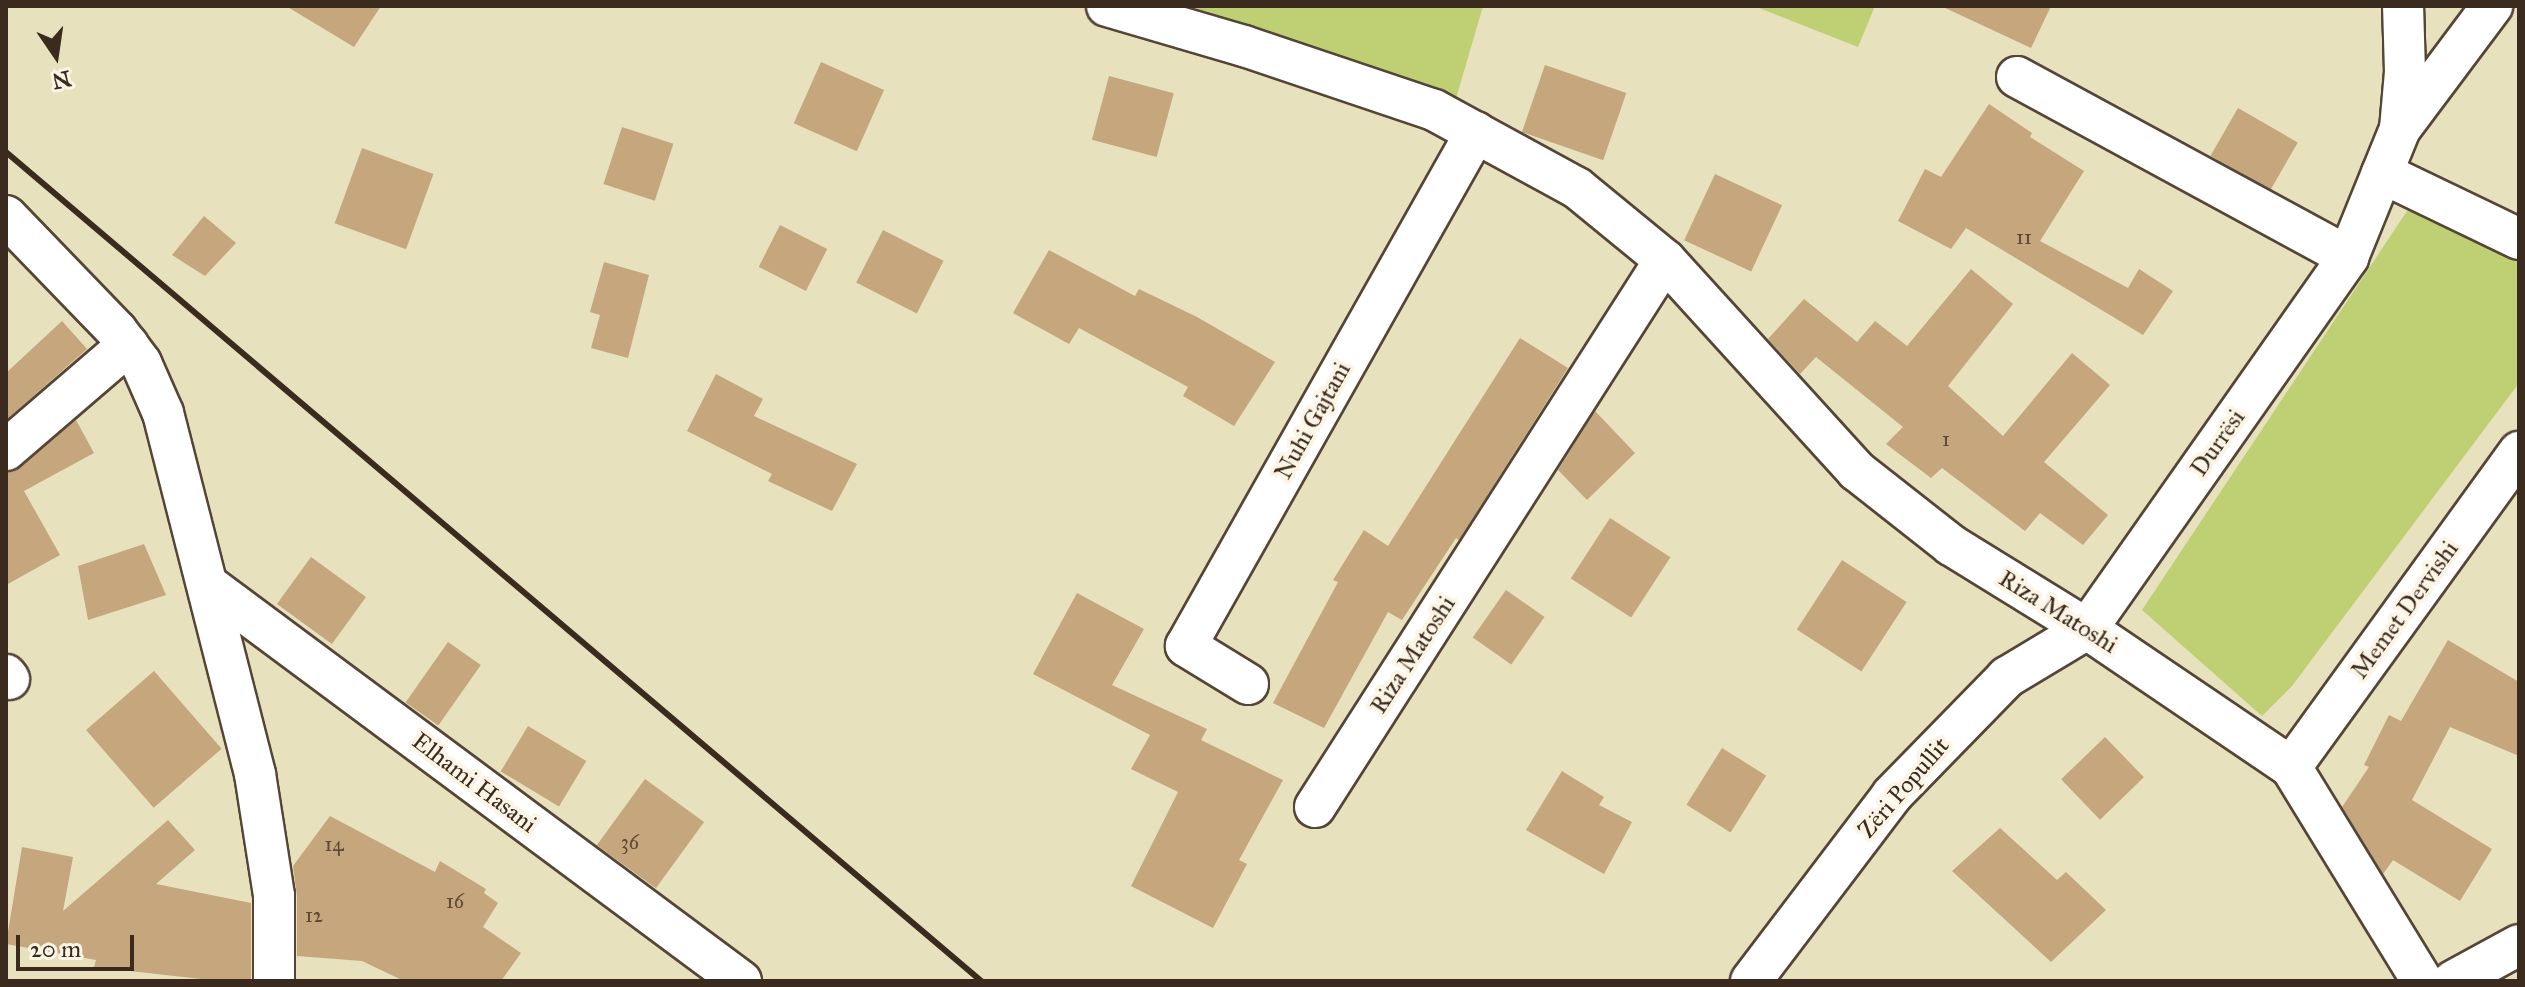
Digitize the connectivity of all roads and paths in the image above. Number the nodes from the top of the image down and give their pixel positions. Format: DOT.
graph roads {
  1 [pos="1107,6"];
  2 [pos="2403,6"];
  3 [pos="2492,6"];
  4 [pos="2017,77"];
  5 [pos="2400,129"];
  6 [pos="1476,132"];
  7 [pos="2382,173"];
  8 [pos="6,216"];
  9 [pos="2519,239"];
  10 [pos="2348,257"];
  11 [pos="1665,260"];
  12 [pos="128,345"];
  13 [pos="6,450"];
  14 [pos="2519,452"];
  15 [pos="208,585"];
  16 [pos="2087,629"];
  17 [pos="1248,684"];
  18 [pos="2291,767"];
  19 [pos="1315,807"];
  20 [pos="2519,945"];
  21 [pos="274,981"];
  22 [pos="741,981"];
  23 [pos="1751,981"];
  24 [pos="2422,981"];
  25 [pos="2453,981"];
  1 -- 6 [label="street, Riza Matoshi"];
  2 -- 5 [label="street, Durrësi"];
  3 -- 5 [label="street, Durrësi"];
  4 -- 10 [label="street"];
  5 -- 7 [label="street, Durrësi"];
  6 -- 11 [label="street, Riza Matoshi"];
  6 -- 17 [label="street, Nuhi Gajtani"];
  7 -- 9 [label="street"];
  7 -- 10 [label="street, Durrësi"];
  8 -- 12 [label="street"];
  10 -- 16 [label="street, Durrësi"];
  11 -- 16 [label="street, Riza Matoshi"];
  11 -- 19 [label="street, Riza Matoshi"];
  12 -- 13 [label="street"];
  12 -- 15 [label="street"];
  14 -- 18 [label="street, Memet Dervishi"];
  15 -- 21 [label="street"];
  15 -- 22 [label="street, Elhami Hasani"];
  16 -- 18 [label="street, Riza Matoshi"];
  16 -- 23 [label="street, Zëri Popullit"];
  18 -- 24 [label="street, Riza Matoshi"];
  20 -- 25 [label="street"];
}
